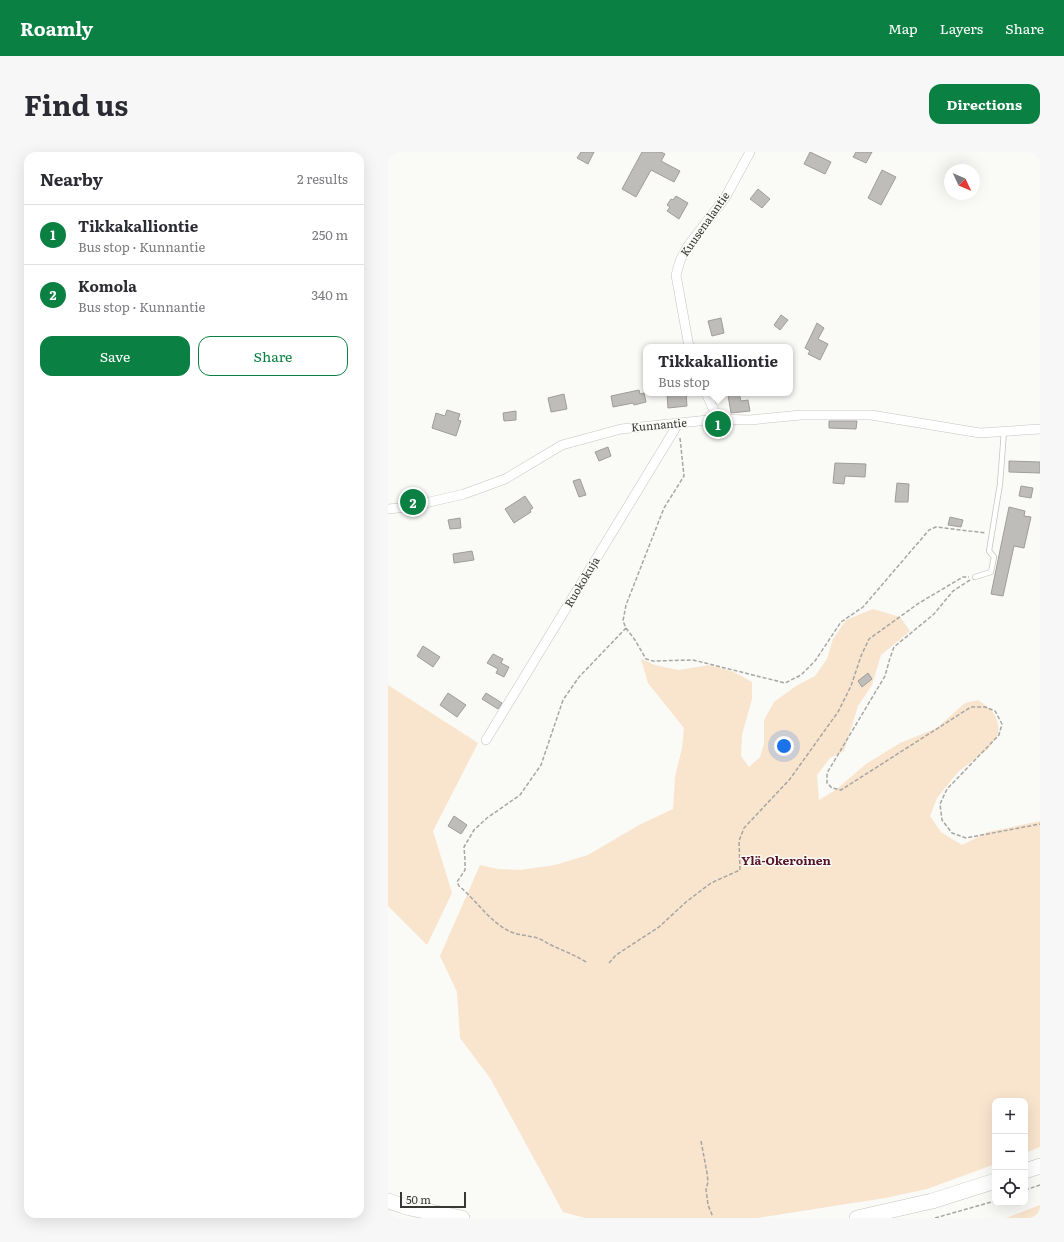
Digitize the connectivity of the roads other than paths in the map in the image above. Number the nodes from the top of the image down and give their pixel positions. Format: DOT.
graph roads {
  1 [pos="750,152"];
  2 [pos="688,344"];
  3 [pos="707,396"];
  4 [pos="718,419"];
  5 [pos="678,424"];
  6 [pos="1040,429"];
  7 [pos="1004,431"];
  8 [pos="388,509"];
  9 [pos="975,577"];
  10 [pos="486,740"];
  11 [pos="1040,1166"];
  12 [pos="1028,1170"];
  13 [pos="992,1183"];
  14 [pos="388,1202"];
  15 [pos="462,1218"];
  16 [pos="857,1218"];
  1 -- 2 [label="street, Kuusenalantie"];
  3 -- 4 [label="street"];
  4 -- 5 [label="street, Kunnantie"];
  4 -- 7 [label="street, Kunnantie"];
  5 -- 8 [label="street, Kunnantie"];
  5 -- 10 [label="street, Ruokokuja"];
  6 -- 7 [label="street, Kunnantie"];
  7 -- 9 [label="lane"];
  11 -- 12 [label="main road"];
  13 -- 16 [label="main road"];
  14 -- 15 [label="main road"];
}
